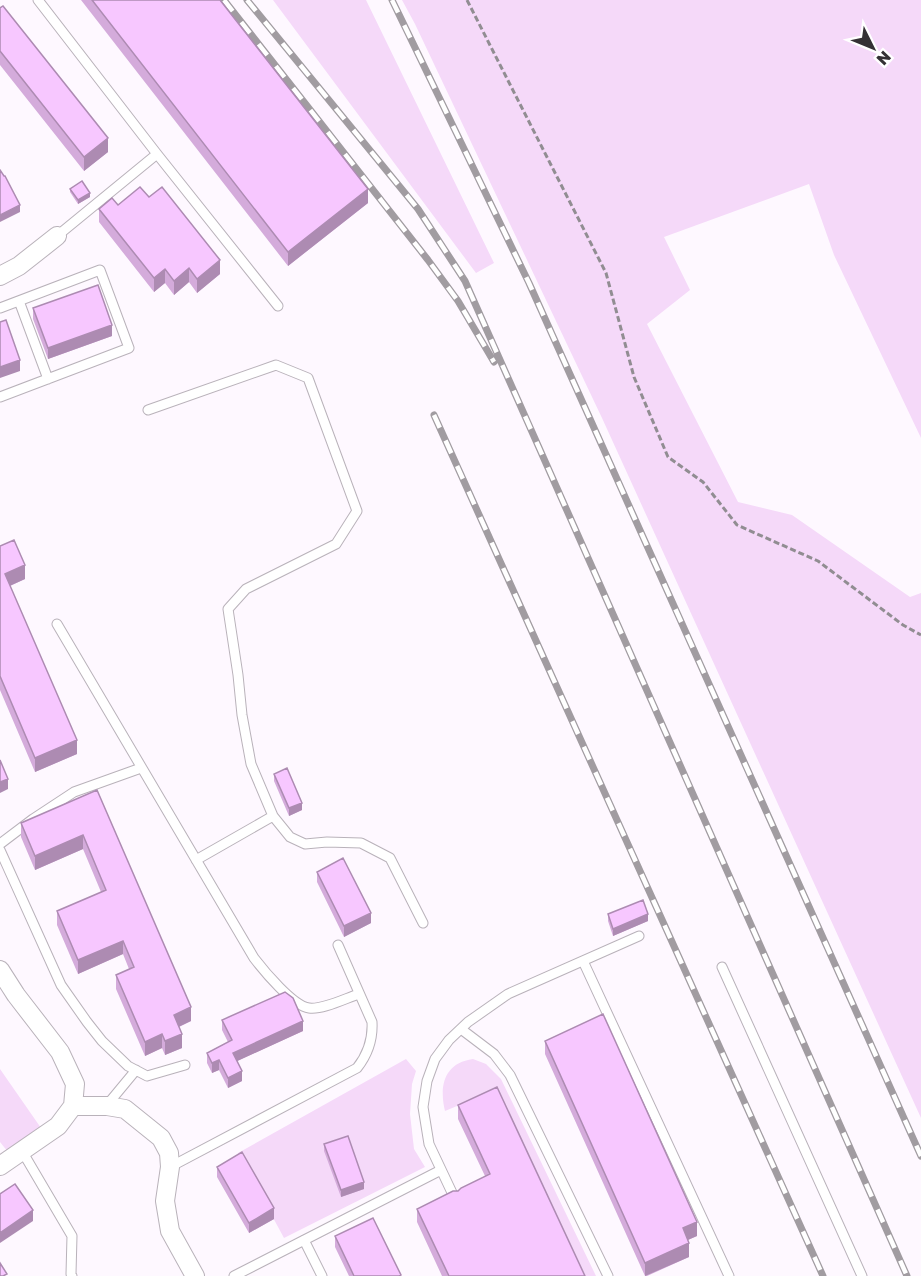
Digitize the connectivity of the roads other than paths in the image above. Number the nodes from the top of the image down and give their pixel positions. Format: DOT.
graph roads {
  1 [pos="38,0"];
  2 [pos="157,154"];
  3 [pos="57,236"];
  4 [pos="0,276"];
  5 [pos="19,301"];
  6 [pos="278,306"];
  7 [pos="0,308"];
  8 [pos="48,379"];
  9 [pos="0,397"];
  10 [pos="147,410"];
  11 [pos="57,624"];
  12 [pos="141,768"];
  13 [pos="273,816"];
  14 [pos="0,844"];
  15 [pos="0,850"];
  16 [pos="196,860"];
  17 [pos="423,923"];
  18 [pos="639,936"];
  19 [pos="338,945"];
  20 [pos="583,961"];
  21 [pos="722,968"];
  22 [pos="0,970"];
  23 [pos="359,994"];
  24 [pos="461,1029"];
  25 [pos="185,1065"];
  26 [pos="136,1070"];
  27 [pos="73,1106"];
  28 [pos="107,1106"];
  29 [pos="22,1151"];
  30 [pos="0,1166"];
  31 [pos="170,1167"];
  32 [pos="441,1170"];
  33 [pos="455,1199"];
  34 [pos="304,1240"];
  35 [pos="72,1276"];
  36 [pos="195,1276"];
  37 [pos="234,1276"];
  38 [pos="322,1276"];
  39 [pos="608,1276"];
  40 [pos="729,1276"];
  41 [pos="862,1276"];
  1 -- 2 [label="lane"];
  2 -- 3 [label="lane"];
  2 -- 6 [label="lane"];
  3 -- 4 [label="street"];
  5 -- 7 [label="lane"];
  5 -- 8 [label="lane"];
  5 -- 8 [label="lane"];
  8 -- 9 [label="lane"];
  10 -- 13 [label="lane"];
  11 -- 12 [label="lane"];
  12 -- 14 [label="lane"];
  12 -- 16 [label="lane"];
  13 -- 16 [label="lane"];
  13 -- 17 [label="lane"];
  15 -- 26 [label="lane"];
  16 -- 23 [label="lane"];
  18 -- 20 [label="lane"];
  19 -- 23 [label="lane"];
  20 -- 24 [label="lane"];
  20 -- 40 [label="lane"];
  21 -- 41 [label="lane"];
  22 -- 27 [label="street"];
  23 -- 31 [label="lane"];
  24 -- 32 [label="lane"];
  24 -- 39 [label="lane"];
  25 -- 26 [label="lane"];
  26 -- 28 [label="lane"];
  27 -- 28 [label="street"];
  27 -- 29 [label="street"];
  28 -- 31 [label="street"];
  29 -- 30 [label="street"];
  29 -- 35 [label="lane"];
  31 -- 36 [label="street"];
  32 -- 33 [label="lane"];
  32 -- 34 [label="lane"];
  34 -- 37 [label="lane"];
  34 -- 38 [label="lane"];
}
